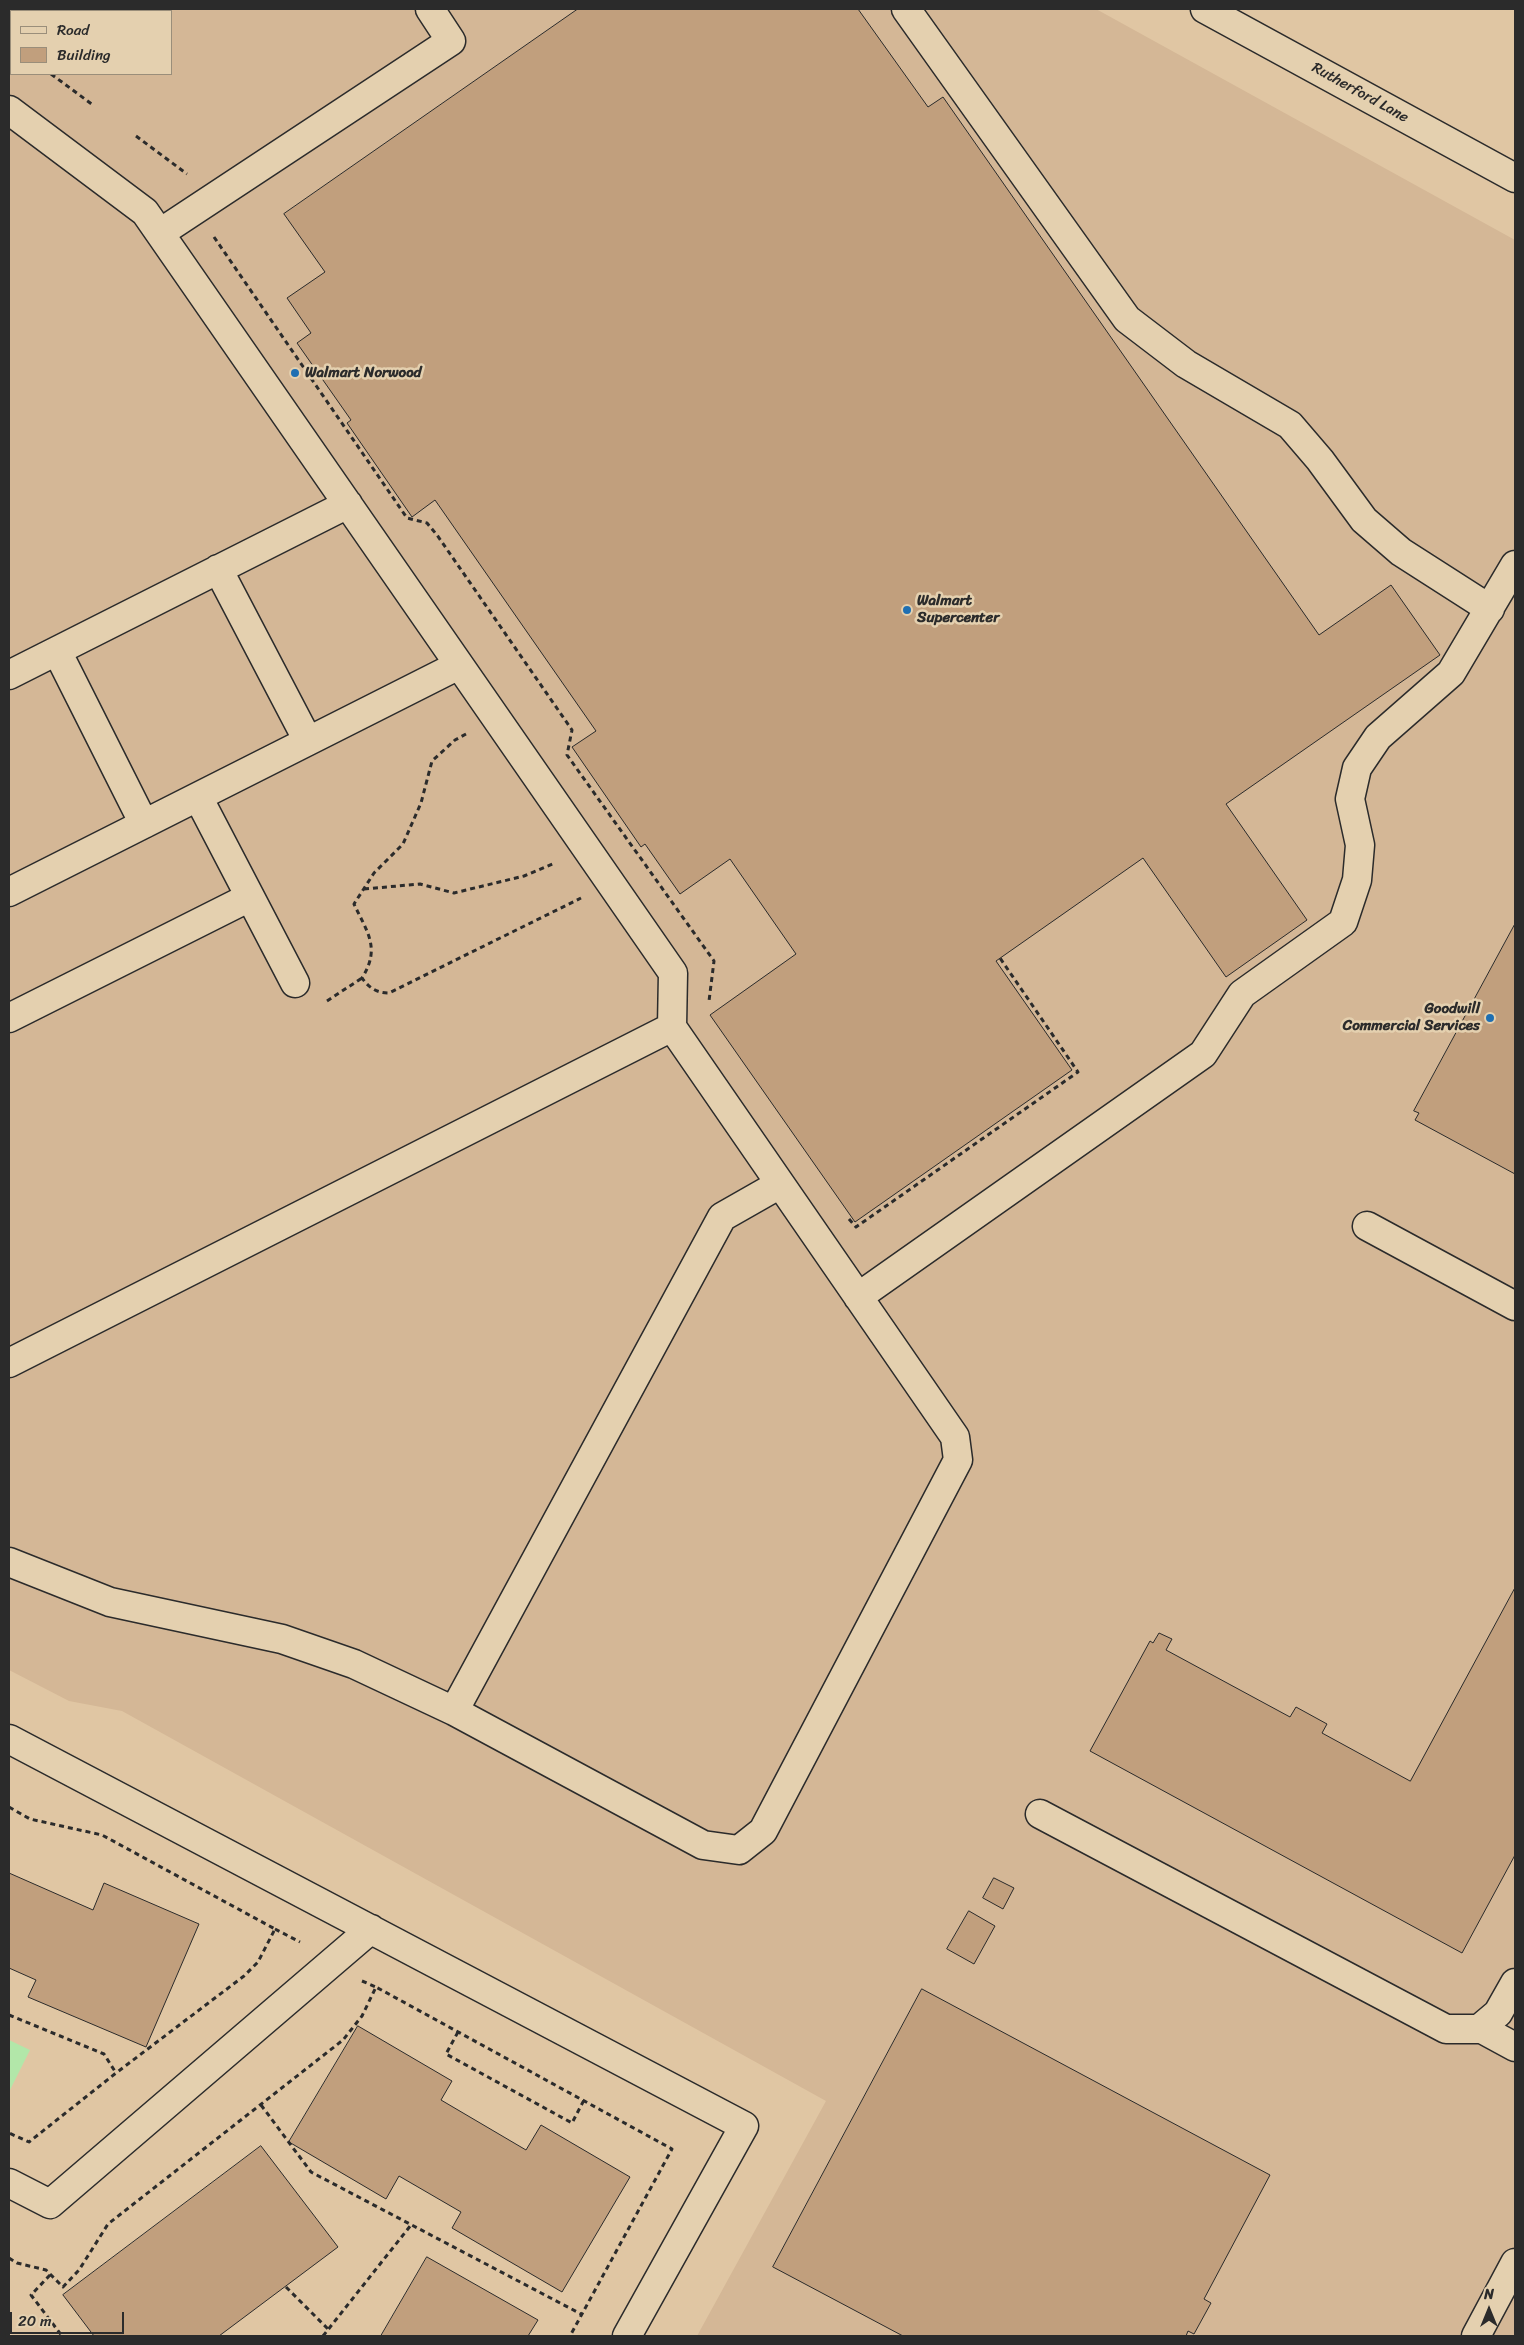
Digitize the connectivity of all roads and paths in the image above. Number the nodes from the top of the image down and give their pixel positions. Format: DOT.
graph roads {
  1 [pos="430,9"];
  2 [pos="906,9"];
  3 [pos="1205,9"];
  4 [pos="52,75"];
  5 [pos="93,105"];
  6 [pos="9,110"];
  7 [pos="136,136"];
  8 [pos="187,174"];
  9 [pos="1515,178"];
  10 [pos="212,231"];
  11 [pos="160,233"];
  12 [pos="348,504"];
  13 [pos="1515,565"];
  14 [pos="218,569"];
  15 [pos="1490,609"];
  16 [pos="56,651"];
  17 [pos="459,665"];
  18 [pos="9,675"];
  19 [pos="471,730"];
  20 [pos="308,741"];
  21 [pos="198,797"];
  22 [pos="144,824"];
  23 [pos="562,861"];
  24 [pos="364,889"];
  25 [pos="9,892"];
  26 [pos="585,896"];
  27 [pos="250,897"];
  28 [pos="1000,958"];
  29 [pos="362,978"];
  30 [pos="295,983"];
  31 [pos="327,1001"];
  32 [pos="708,1002"];
  33 [pos="9,1018"];
  34 [pos="672,1027"];
  35 [pos="780,1184"];
  36 [pos="844,1213"];
  37 [pos="1368,1226"];
  38 [pos="858,1297"];
  39 [pos="1515,1306"];
  40 [pos="9,1363"];
  41 [pos="9,1562"];
  42 [pos="454,1711"];
  43 [pos="9,1739"];
  44 [pos="9,1807"];
  45 [pos="1040,1814"];
  46 [pos="275,1929"];
  47 [pos="371,1930"];
  48 [pos="300,1942"];
  49 [pos="1515,1983"];
  50 [pos="9,2015"];
  51 [pos="1480,2028"];
  52 [pos="458,2032"];
  53 [pos="1515,2047"];
  54 [pos="116,2073"];
  55 [pos="584,2100"];
  56 [pos="261,2105"];
  57 [pos="9,2133"];
  58 [pos="9,2183"];
  59 [pos="411,2224"];
  60 [pos="9,2258"];
  61 [pos="1515,2263"];
  62 [pos="50,2275"];
  63 [pos="286,2287"];
  64 [pos="582,2314"];
  65 [pos="328,2329"];
  66 [pos="62,2336"];
  67 [pos="322,2336"];
  68 [pos="570,2336"];
  69 [pos="627,2336"];
  70 [pos="1476,2336"];
  1 -- 11 [label="street"];
  2 -- 15 [label="street"];
  3 -- 9 [label="street, Rutherford Lane"];
  4 -- 5 [label="path"];
  6 -- 11 [label="street"];
  7 -- 8 [label="path"];
  10 -- 32 [label="path"];
  11 -- 12 [label="street"];
  12 -- 14 [label="street"];
  12 -- 17 [label="street"];
  13 -- 15 [label="street"];
  14 -- 16 [label="street"];
  14 -- 20 [label="street"];
  15 -- 38 [label="street"];
  16 -- 18 [label="street"];
  16 -- 22 [label="street"];
  17 -- 20 [label="street"];
  17 -- 34 [label="street"];
  19 -- 24 [label="path"];
  20 -- 21 [label="street"];
  21 -- 22 [label="street"];
  21 -- 27 [label="street"];
  22 -- 25 [label="street"];
  23 -- 24 [label="path"];
  24 -- 29 [label="path"];
  26 -- 29 [label="path"];
  27 -- 30 [label="street"];
  27 -- 33 [label="street"];
  28 -- 36 [label="path"];
  29 -- 31 [label="path"];
  34 -- 35 [label="street"];
  34 -- 40 [label="street"];
  35 -- 38 [label="street"];
  35 -- 42 [label="street"];
  37 -- 39 [label="street"];
  38 -- 42 [label="street"];
  41 -- 42 [label="street"];
  43 -- 47 [label="street"];
  44 -- 46 [label="path"];
  45 -- 51 [label="street"];
  46 -- 48 [label="path"];
  46 -- 54 [label="path"];
  47 -- 58 [label="street"];
  47 -- 69 [label="street"];
  49 -- 51 [label="street"];
  50 -- 54 [label="path"];
  51 -- 53 [label="street"];
  52 -- 55 [label="path"];
  52 -- 55 [label="path"];
  52 -- 56 [label="path"];
  54 -- 57 [label="path"];
  55 -- 64 [label="path"];
  56 -- 59 [label="path"];
  56 -- 62 [label="path"];
  59 -- 64 [label="path"];
  59 -- 65 [label="path"];
  60 -- 62 [label="path"];
  61 -- 70 [label="street"];
  62 -- 66 [label="path"];
  63 -- 65 [label="path"];
  64 -- 68 [label="path"];
  65 -- 67 [label="path"];
}
